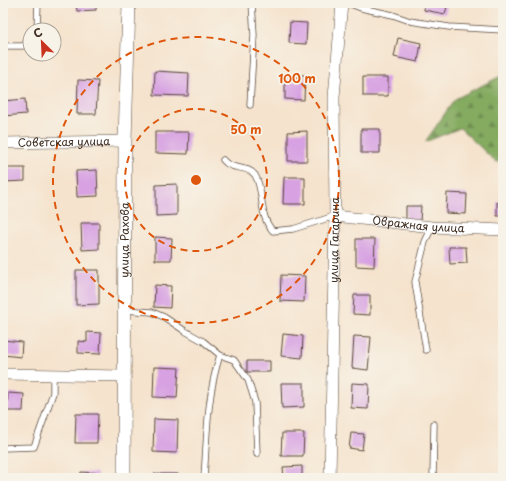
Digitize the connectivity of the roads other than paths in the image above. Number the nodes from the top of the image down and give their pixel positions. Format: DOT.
graph roads {
  1 [pos="38,3"];
  2 [pos="128,3"];
  3 [pos="252,3"];
  4 [pos="342,3"];
  5 [pos="348,3"];
  6 [pos="37,22"];
  7 [pos="503,30"];
  8 [pos="3,46"];
  9 [pos="22,46"];
  10 [pos="250,106"];
  11 [pos="124,141"];
  12 [pos="3,143"];
  13 [pos="223,160"];
  14 [pos="335,216"];
  15 [pos="432,227"];
  16 [pos="503,230"];
  17 [pos="124,310"];
  18 [pos="426,350"];
  19 [pos="220,355"];
  20 [pos="3,374"];
  21 [pos="53,375"];
  22 [pos="124,376"];
  23 [pos="434,424"];
  24 [pos="3,448"];
  25 [pos="257,454"];
  26 [pos="124,478"];
  27 [pos="204,478"];
  28 [pos="330,478"];
  29 [pos="433,478"];
  1 -- 6 [label="lane"];
  2 -- 11 [label="street, улица Рахова"];
  3 -- 10 [label="lane"];
  4 -- 14 [label="street, улица Гагарина"];
  5 -- 7 [label="lane"];
  8 -- 9 [label="lane"];
  11 -- 12 [label="street, Советская улица"];
  11 -- 17 [label="street, улица Рахова"];
  13 -- 14 [label="lane"];
  14 -- 15 [label="street, Овражная улица"];
  14 -- 28 [label="street, улица Гагарина"];
  15 -- 16 [label="street, Овражная улица"];
  15 -- 18 [label="lane"];
  17 -- 19 [label="lane"];
  17 -- 22 [label="street, улица Рахова"];
  19 -- 25 [label="lane"];
  19 -- 27 [label="lane"];
  20 -- 21 [label="street"];
  21 -- 22 [label="street"];
  21 -- 24 [label="lane"];
  22 -- 26 [label="street, улица Рахова"];
  23 -- 29 [label="lane"];
}
